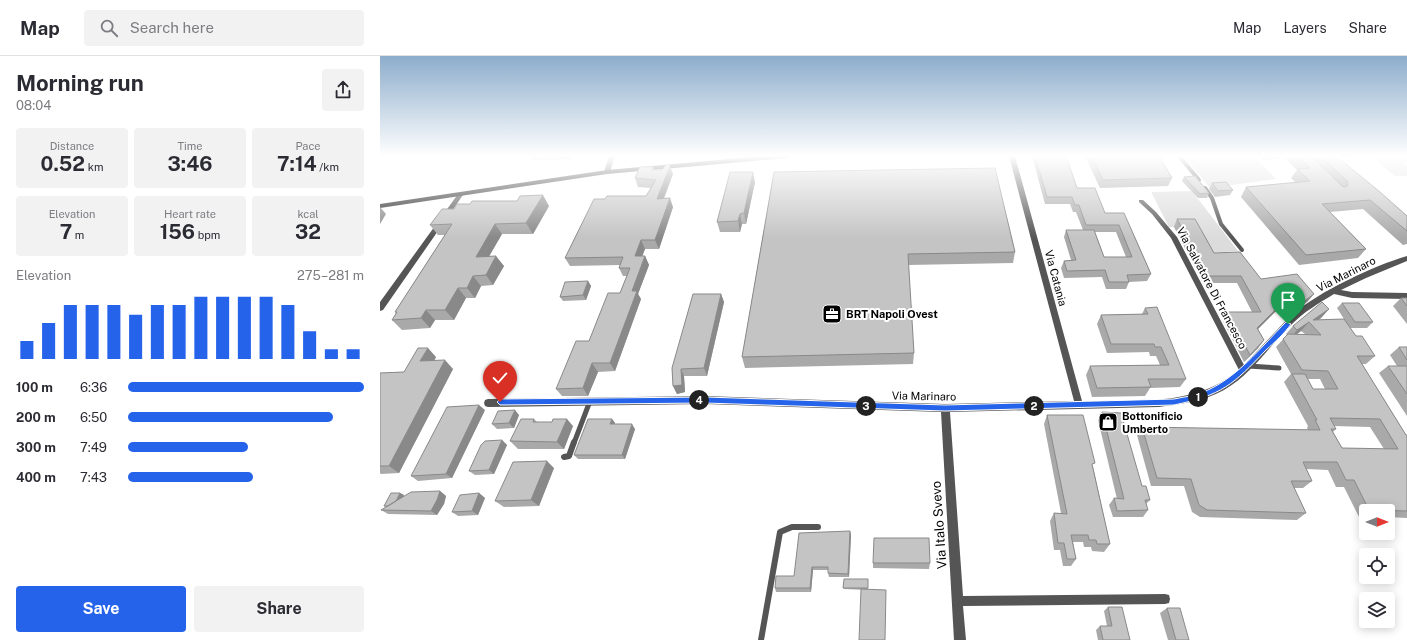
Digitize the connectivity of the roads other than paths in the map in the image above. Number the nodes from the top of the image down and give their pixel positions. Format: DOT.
graph roads {
  1 [pos="535,183"];
  2 [pos="1019,183"];
  3 [pos="1200,183"];
  4 [pos="460,195"];
  5 [pos="1141,201"];
  6 [pos="380,206"];
  7 [pos="1242,250"];
  8 [pos="1407,258"];
  9 [pos="1333,291"];
  10 [pos="1407,296"];
  11 [pos="380,308"];
  12 [pos="1245,368"];
  13 [pos="1279,368"];
  14 [pos="590,401"];
  15 [pos="488,403"];
  16 [pos="1079,405"];
  17 [pos="945,408"];
  18 [pos="564,457"];
  19 [pos="818,527"];
  20 [pos="1165,599"];
  21 [pos="957,600"];
  22 [pos="761,640"];
  23 [pos="960,640"];
  1 -- 4 [label="main road"];
  2 -- 16 [label="street, Via Catania"];
  3 -- 7 [label="lane"];
  4 -- 6 [label="main road"];
  4 -- 11 [label="street"];
  5 -- 12 [label="street, Via Salvatore Di Francesco"];
  8 -- 9 [label="street, Via Marinaro"];
  9 -- 10 [label="street"];
  9 -- 12 [label="street, Via Marinaro"];
  12 -- 13 [label="lane"];
  12 -- 16 [label="street, Via Marinaro"];
  14 -- 15 [label="street, Via Marinaro"];
  14 -- 17 [label="street, Via Marinaro"];
  14 -- 18 [label="lane"];
  16 -- 17 [label="street, Via Marinaro"];
  17 -- 21 [label="street, Via Italo Svevo"];
  19 -- 22 [label="lane"];
  20 -- 21 [label="street"];
  21 -- 23 [label="street, Via Italo Svevo"];
}
